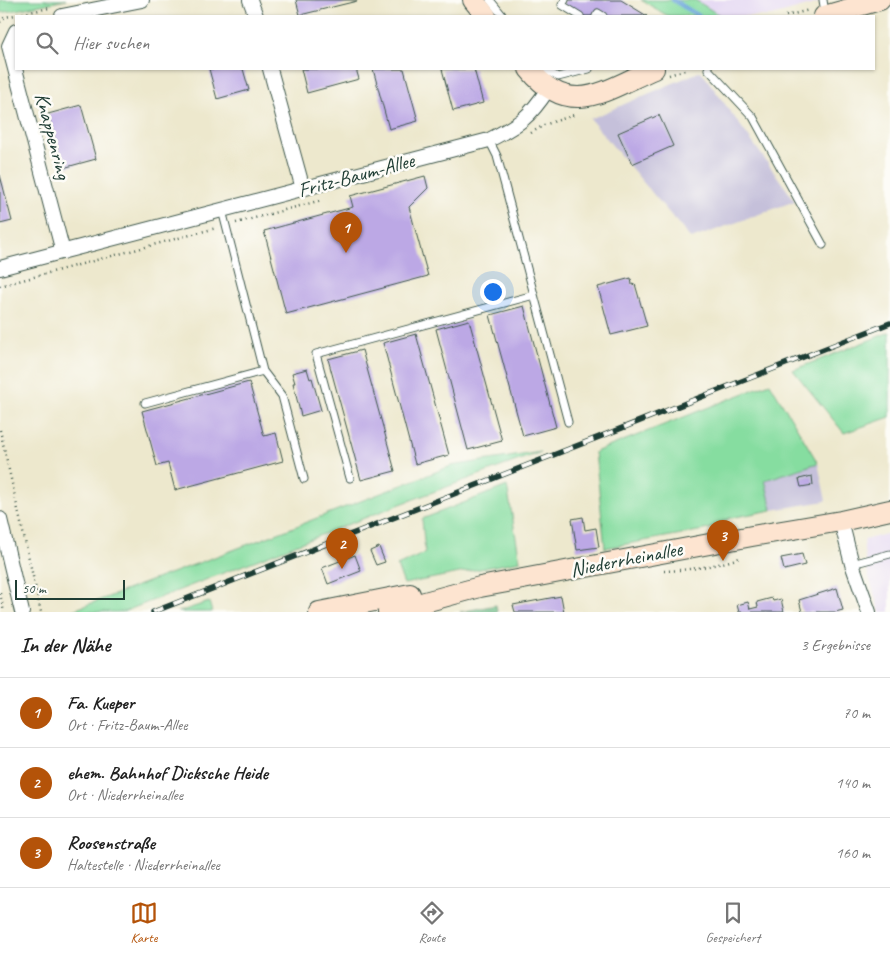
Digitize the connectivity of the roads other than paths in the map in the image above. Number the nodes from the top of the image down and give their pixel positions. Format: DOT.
graph roads {
  1 [pos="142,0"];
  2 [pos="250,0"];
  3 [pos="565,0"];
  4 [pos="823,0"];
  5 [pos="880,0"];
  6 [pos="485,4"];
  7 [pos="57,12"];
  8 [pos="256,15"];
  9 [pos="502,15"];
  10 [pos="578,15"];
  11 [pos="825,15"];
  12 [pos="828,15"];
  13 [pos="15,33"];
  14 [pos="15,69"];
  15 [pos="15,70"];
  16 [pos="270,70"];
  17 [pos="530,70"];
  18 [pos="547,70"];
  19 [pos="586,70"];
  20 [pos="652,70"];
  21 [pos="709,70"];
  22 [pos="548,89"];
  23 [pos="490,140"];
  24 [pos="303,189"];
  25 [pos="222,210"];
  26 [pos="824,245"];
  27 [pos="63,252"];
  28 [pos="0,268"];
  29 [pos="534,295"];
  30 [pos="263,371"];
  31 [pos="144,403"];
  32 [pos="568,422"];
  33 [pos="350,478"];
  34 [pos="304,479"];
  35 [pos="890,510"];
  36 [pos="0,519"];
  37 [pos="841,521"];
  38 [pos="890,554"];
  39 [pos="852,564"];
  40 [pos="480,587"];
  41 [pos="22,612"];
  42 [pos="318,612"];
  43 [pos="388,612"];
  44 [pos="869,612"];
  1 -- 7 [label="street"];
  2 -- 8 [label="street"];
  3 -- 10 [label="lane"];
  4 -- 11 [label="lane"];
  5 -- 12 [label="main road"];
  6 -- 9 [label="lane"];
  13 -- 14 [label="street, Knappenring"];
  15 -- 27 [label="street, Knappenring"];
  16 -- 24 [label="street"];
  17 -- 22 [label="main road"];
  18 -- 19 [label="lane"];
  20 -- 22 [label="main road"];
  21 -- 26 [label="lane"];
  22 -- 23 [label="street, Fritz-Baum-Allee"];
  23 -- 24 [label="street, Fritz-Baum-Allee"];
  23 -- 29 [label="lane"];
  24 -- 25 [label="street, Fritz-Baum-Allee"];
  25 -- 27 [label="street, Fritz-Baum-Allee"];
  25 -- 30 [label="lane"];
  27 -- 28 [label="street, Fritz-Baum-Allee"];
  29 -- 32 [label="lane"];
  29 -- 33 [label="lane"];
  30 -- 31 [label="lane"];
  30 -- 34 [label="lane"];
  35 -- 37 [label="main road, Niederrheinallee"];
  36 -- 41 [label="street"];
  37 -- 39 [label="street"];
  37 -- 40 [label="main road, Niederrheinallee"];
  38 -- 39 [label="lane"];
  39 -- 44 [label="street"];
  40 -- 42 [label="main road, Niederrheinallee"];
  40 -- 43 [label="main road, Niederrheinallee"];
}
